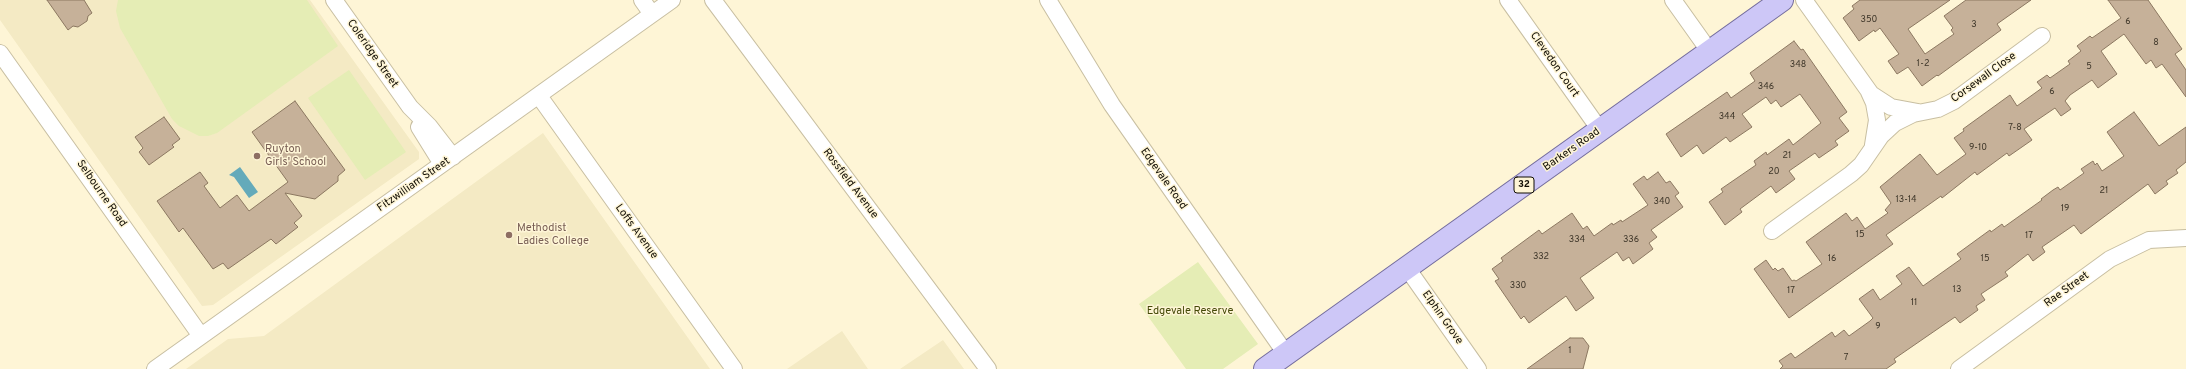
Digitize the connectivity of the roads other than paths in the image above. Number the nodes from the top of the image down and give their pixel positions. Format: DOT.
graph roads {
  1 [pos="334,0"];
  2 [pos="642,0"];
  3 [pos="672,0"];
  4 [pos="713,0"];
  5 [pos="1048,0"];
  6 [pos="1508,0"];
  7 [pos="1673,0"];
  8 [pos="1782,0"];
  9 [pos="1804,0"];
  10 [pos="652,14"];
  11 [pos="2042,36"];
  12 [pos="1710,52"];
  13 [pos="0,53"];
  14 [pos="1868,91"];
  15 [pos="539,96"];
  16 [pos="1922,112"];
  17 [pos="1600,130"];
  18 [pos="1871,150"];
  19 [pos="448,161"];
  20 [pos="1772,231"];
  21 [pos="2186,238"];
  22 [pos="1407,268"];
  23 [pos="201,336"];
  24 [pos="1286,354"];
  25 [pos="155,369"];
  26 [pos="734,369"];
  27 [pos="988,369"];
  28 [pos="1265,369"];
  29 [pos="1478,369"];
  30 [pos="1958,369"];
  1 -- 19 [label="street, Coleridge Street"];
  2 -- 10 [label="street"];
  3 -- 10 [label="street, Fitzwilliam Street"];
  4 -- 27 [label="street, Rossfield Avenue"];
  5 -- 24 [label="street, Edgevale Road"];
  6 -- 17 [label="street, Clevedon Court"];
  7 -- 12 [label="street"];
  8 -- 12 [label="main road, Barkers Road / 32"];
  9 -- 14 [label="street, Corsewall Close"];
  10 -- 15 [label="street, Fitzwilliam Street"];
  11 -- 16 [label="street, Corsewall Close"];
  12 -- 17 [label="main road, Barkers Road / 32"];
  13 -- 23 [label="street, Selbourne Road"];
  14 -- 16 [label="street, Corsewall Close"];
  14 -- 18 [label="street, Corsewall Close"];
  15 -- 19 [label="street, Fitzwilliam Street"];
  15 -- 26 [label="street, Lofts Avenue"];
  16 -- 18 [label="street, Corsewall Close"];
  17 -- 22 [label="main road, Barkers Road / 32"];
  18 -- 20 [label="street, Corsewall Close"];
  19 -- 23 [label="street, Fitzwilliam Street"];
  21 -- 30 [label="street, Rae Street"];
  22 -- 24 [label="main road, Barkers Road / 32"];
  22 -- 29 [label="street, Elphin Grove"];
  23 -- 25 [label="street, Fitzwilliam Street"];
  24 -- 28 [label="main road, Barkers Road / 32"];
}
